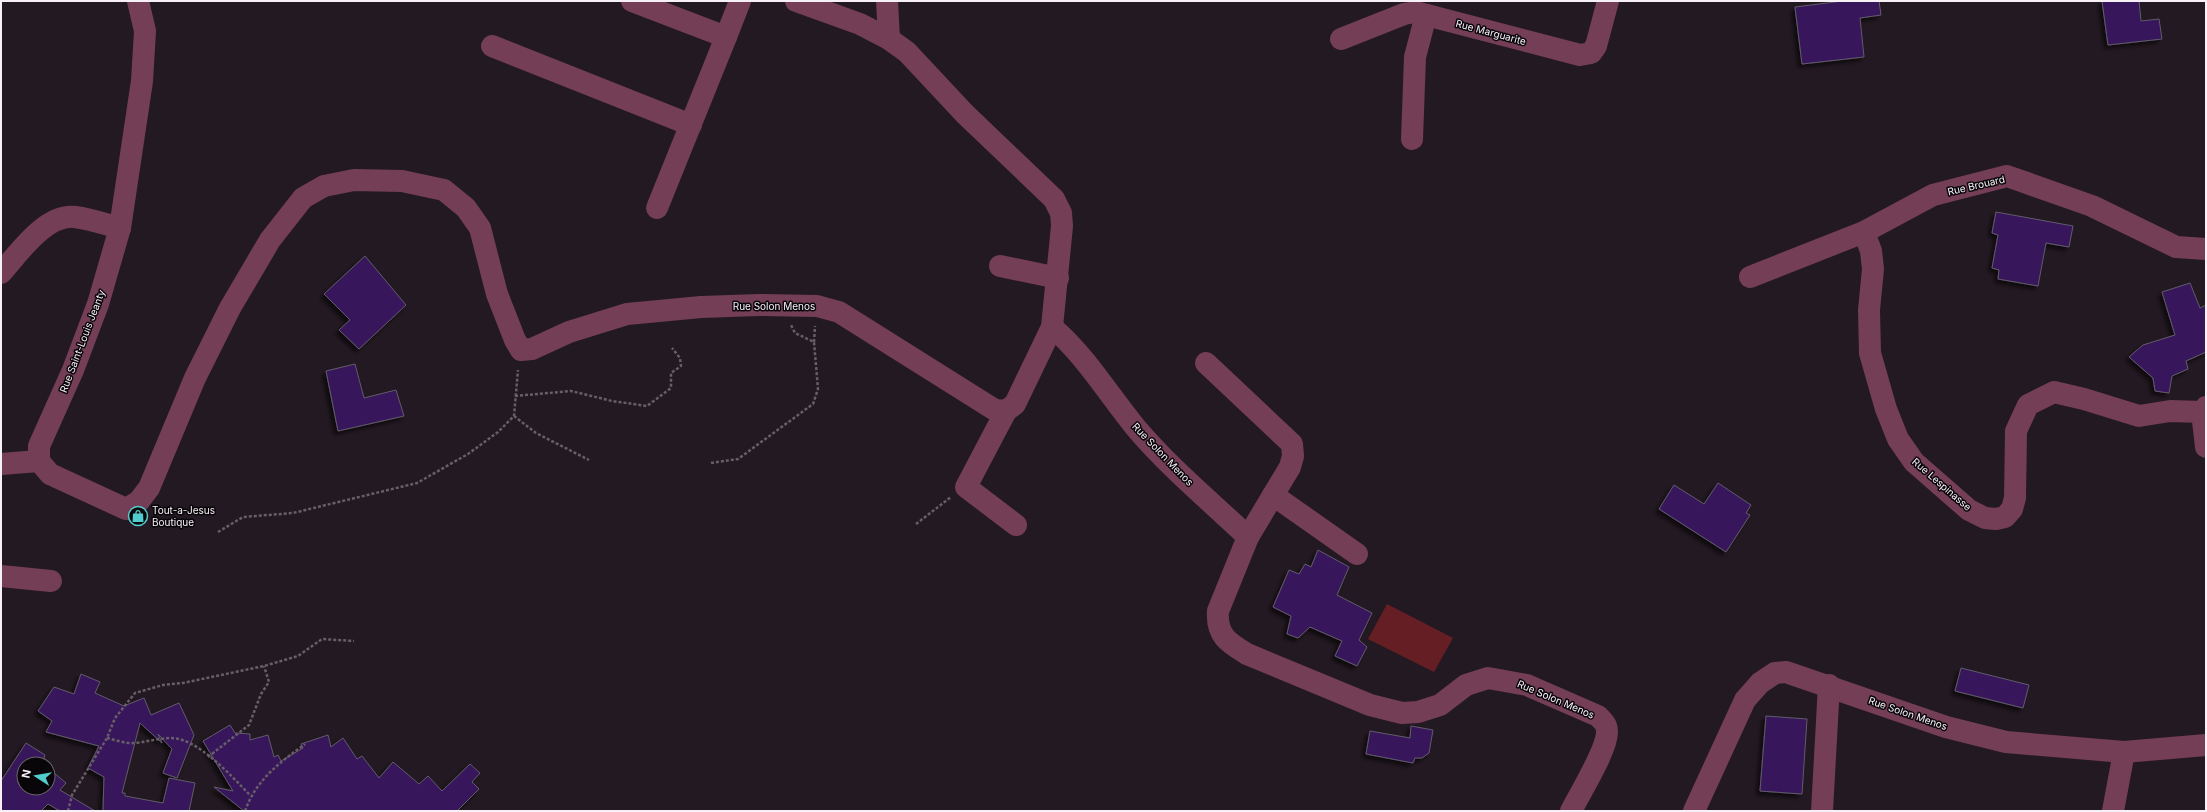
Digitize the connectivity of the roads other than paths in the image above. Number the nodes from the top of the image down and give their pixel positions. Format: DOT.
graph roads {
  1 [pos="138,1"];
  2 [pos="632,1"];
  3 [pos="740,1"];
  4 [pos="796,1"];
  5 [pos="887,1"];
  6 [pos="1608,1"];
  7 [pos="1426,15"];
  8 [pos="726,37"];
  9 [pos="890,39"];
  10 [pos="1341,39"];
  11 [pos="492,46"];
  12 [pos="691,125"];
  13 [pos="1412,140"];
  14 [pos="657,208"];
  15 [pos="120,228"];
  16 [pos="1864,232"];
  17 [pos="2206,248"];
  18 [pos="1000,266"];
  19 [pos="1,273"];
  20 [pos="1750,277"];
  21 [pos="1058,278"];
  22 [pos="1052,327"];
  23 [pos="1206,363"];
  24 [pos="2204,410"];
  25 [pos="1006,412"];
  26 [pos="2206,447"];
  27 [pos="39,461"];
  28 [pos="1,464"];
  29 [pos="1273,495"];
  30 [pos="1016,525"];
  31 [pos="1248,537"];
  32 [pos="1357,554"];
  33 [pos="1,576"];
  34 [pos="51,581"];
  35 [pos="1829,686"];
  36 [pos="2206,745"];
  37 [pos="2124,752"];
  38 [pos="1571,811"];
  39 [pos="1694,811"];
  40 [pos="1822,811"];
  41 [pos="2113,811"];
  1 -- 15 [label="street, Rue Saint-Louis Jeanty"];
  2 -- 8 [label="street"];
  3 -- 8 [label="street"];
  4 -- 9 [label="street"];
  5 -- 9 [label="street"];
  6 -- 7 [label="street, Rue Marguarite"];
  7 -- 10 [label="street, Rue Marguarite"];
  7 -- 13 [label="street"];
  8 -- 12 [label="street"];
  9 -- 21 [label="street"];
  11 -- 12 [label="street"];
  12 -- 14 [label="street"];
  15 -- 19 [label="street"];
  15 -- 27 [label="street, Rue Saint-Louis Jeanty"];
  16 -- 17 [label="street, Rue Brouard"];
  16 -- 20 [label="street, Rue Brouard"];
  16 -- 24 [label="street, Rue Lespinasse"];
  18 -- 21 [label="street"];
  21 -- 22 [label="street"];
  22 -- 25 [label="street"];
  22 -- 31 [label="street, Rue Solon Menos"];
  23 -- 29 [label="street"];
  24 -- 26 [label="street"];
  25 -- 27 [label="street, Rue Solon Menos"];
  25 -- 30 [label="street"];
  27 -- 28 [label="street"];
  29 -- 31 [label="street"];
  29 -- 32 [label="street"];
  31 -- 38 [label="street, Rue Solon Menos"];
  33 -- 34 [label="street"];
  35 -- 37 [label="street, Rue Solon Menos"];
  35 -- 39 [label="street, Rue Solon Menos"];
  35 -- 40 [label="street"];
  36 -- 37 [label="street, Rue Solon Menos"];
  37 -- 41 [label="street"];
}
